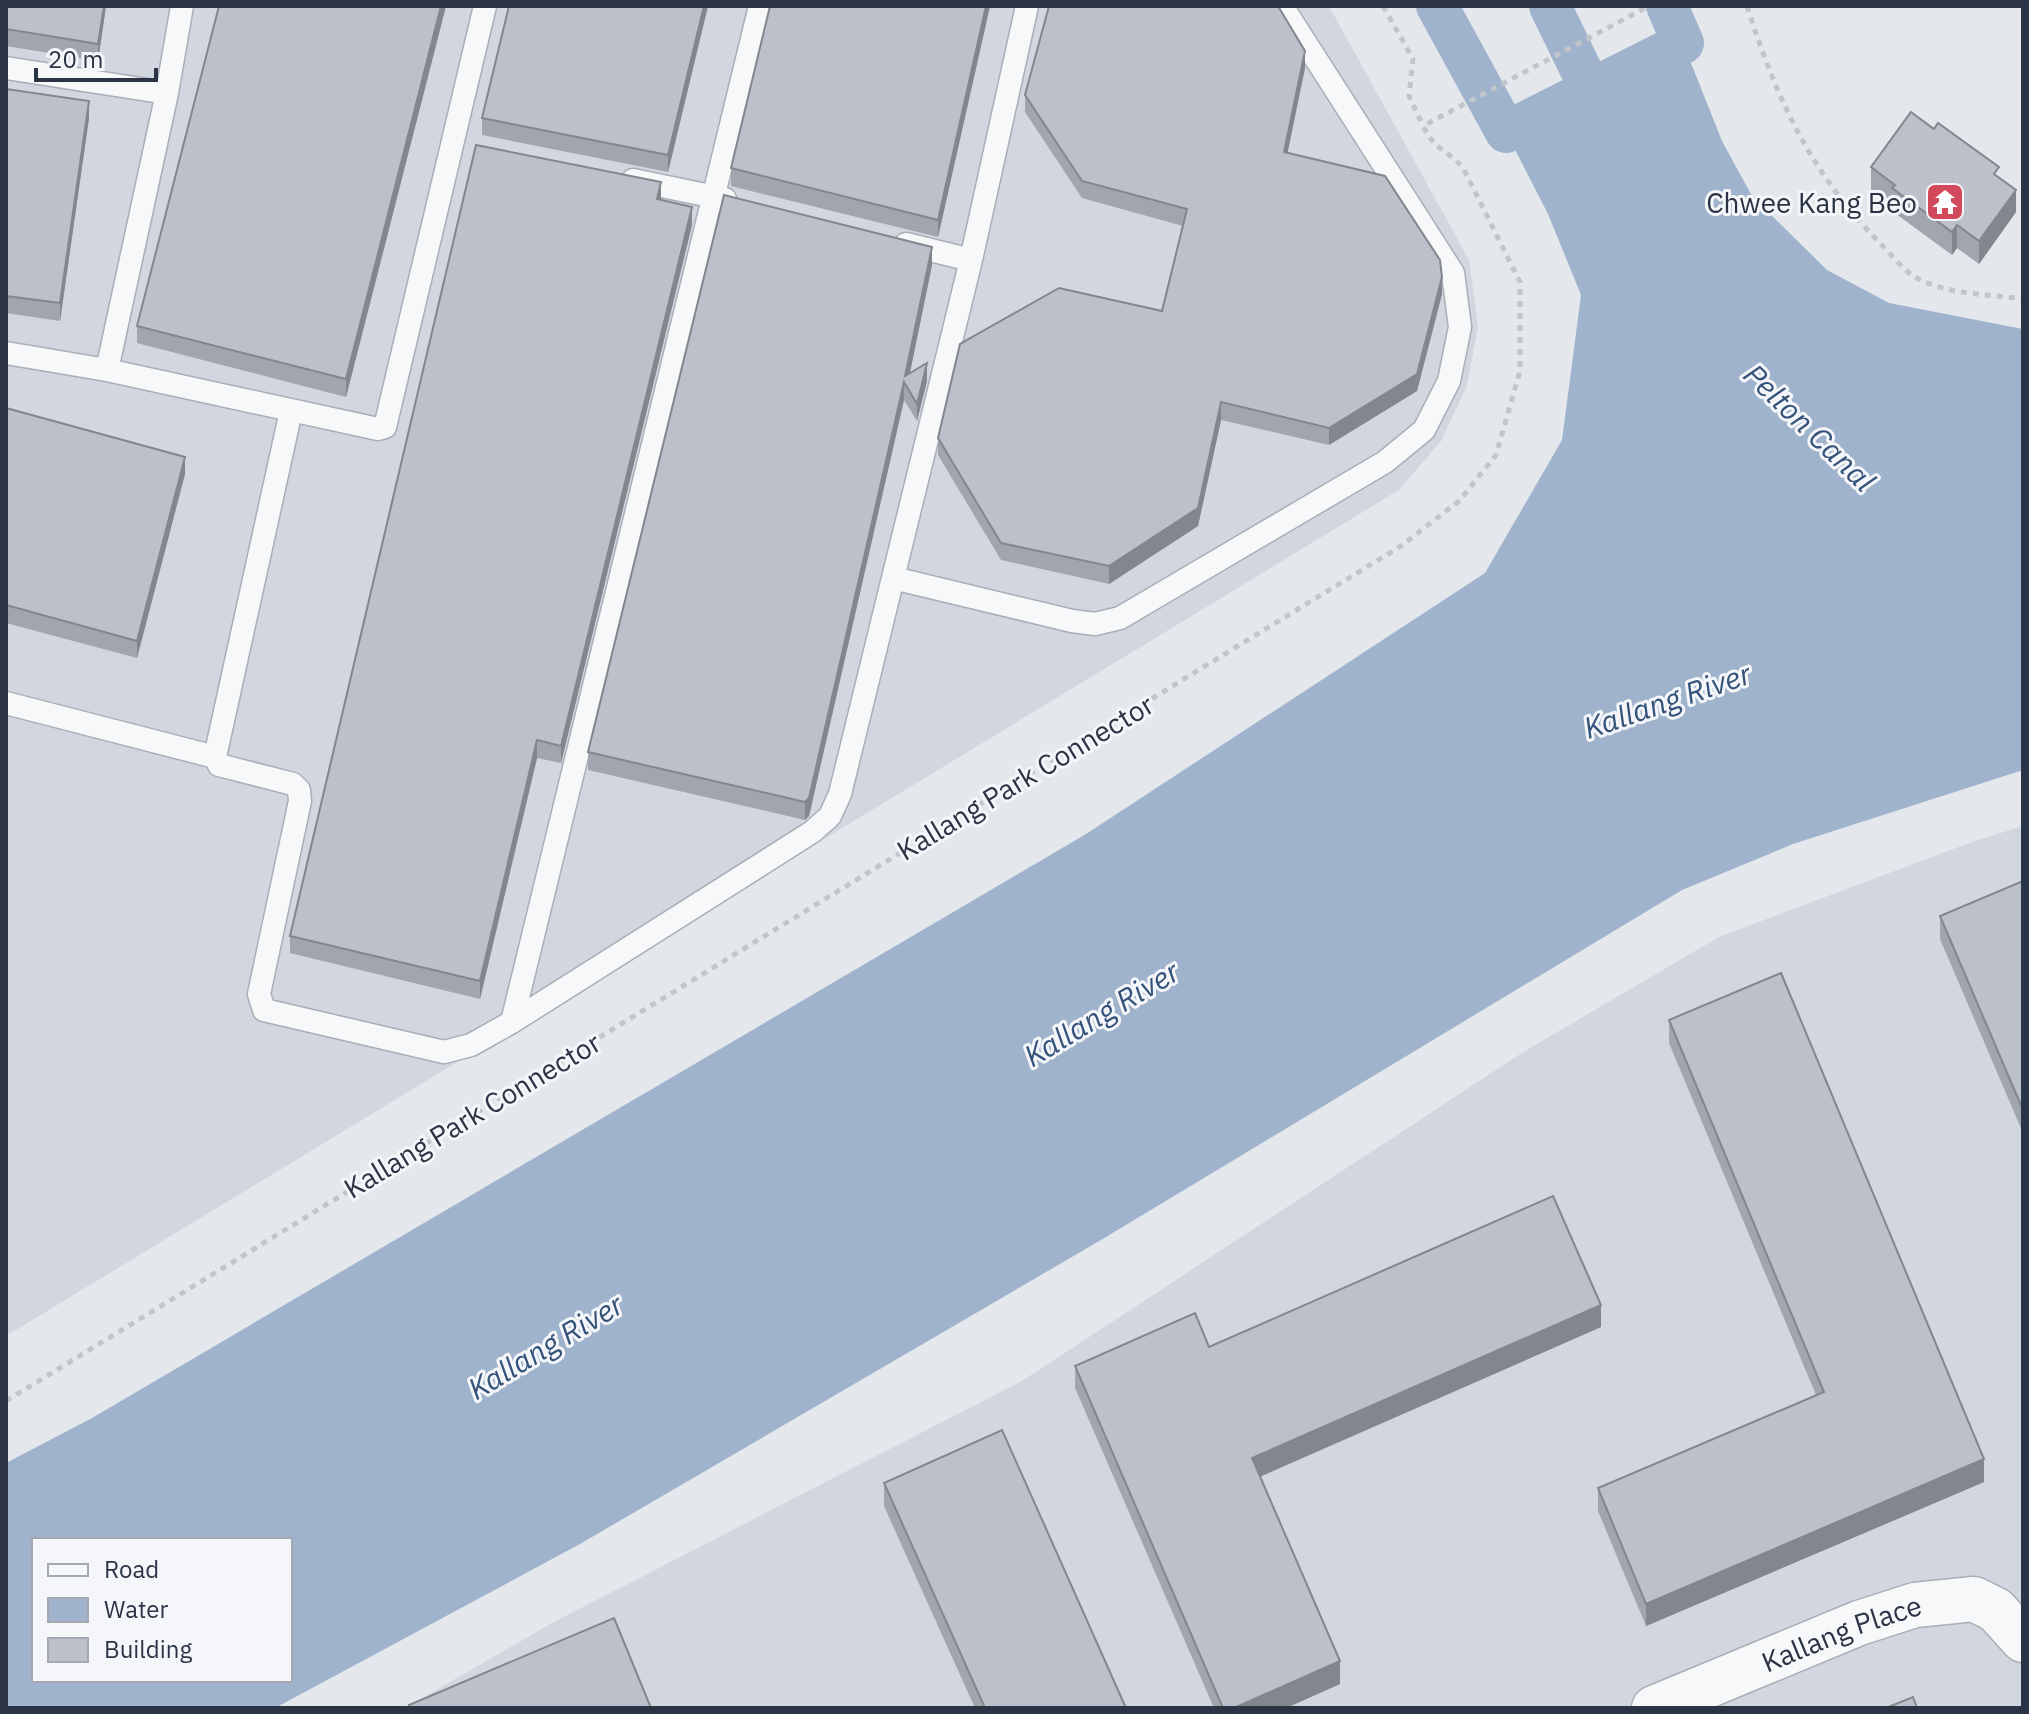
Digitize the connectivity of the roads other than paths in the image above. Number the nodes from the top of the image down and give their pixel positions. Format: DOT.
graph roads {
  1 [pos="182,6"];
  2 [pos="485,6"];
  3 [pos="760,6"];
  4 [pos="1027,6"];
  5 [pos="1282,6"];
  6 [pos="6,68"];
  7 [pos="167,93"];
  8 [pos="451,143"];
  9 [pos="482,150"];
  10 [pos="606,174"];
  11 [pos="714,196"];
  12 [pos="744,203"];
  13 [pos="880,237"];
  14 [pos="971,260"];
  15 [pos="6,353"];
  16 [pos="107,370"];
  17 [pos="291,411"];
  18 [pos="893,578"];
  19 [pos="6,703"];
  20 [pos="215,757"];
  21 [pos="512,1022"];
  22 [pos="2023,1640"];
  23 [pos="1654,1708"];
  1 -- 7 [label="lane"];
  2 -- 8 [label="lane"];
  3 -- 11 [label="lane"];
  4 -- 14 [label="lane"];
  5 -- 18 [label="lane"];
  6 -- 7 [label="lane"];
  7 -- 16 [label="lane"];
  8 -- 9 [label="lane"];
  8 -- 17 [label="lane"];
  10 -- 11 [label="lane"];
  11 -- 12 [label="lane"];
  11 -- 21 [label="lane"];
  13 -- 14 [label="lane"];
  14 -- 18 [label="lane"];
  15 -- 16 [label="lane"];
  16 -- 17 [label="lane"];
  17 -- 20 [label="lane"];
  18 -- 21 [label="lane"];
  19 -- 20 [label="lane"];
  20 -- 21 [label="lane"];
  22 -- 23 [label="street, Kallang Place"];
}
